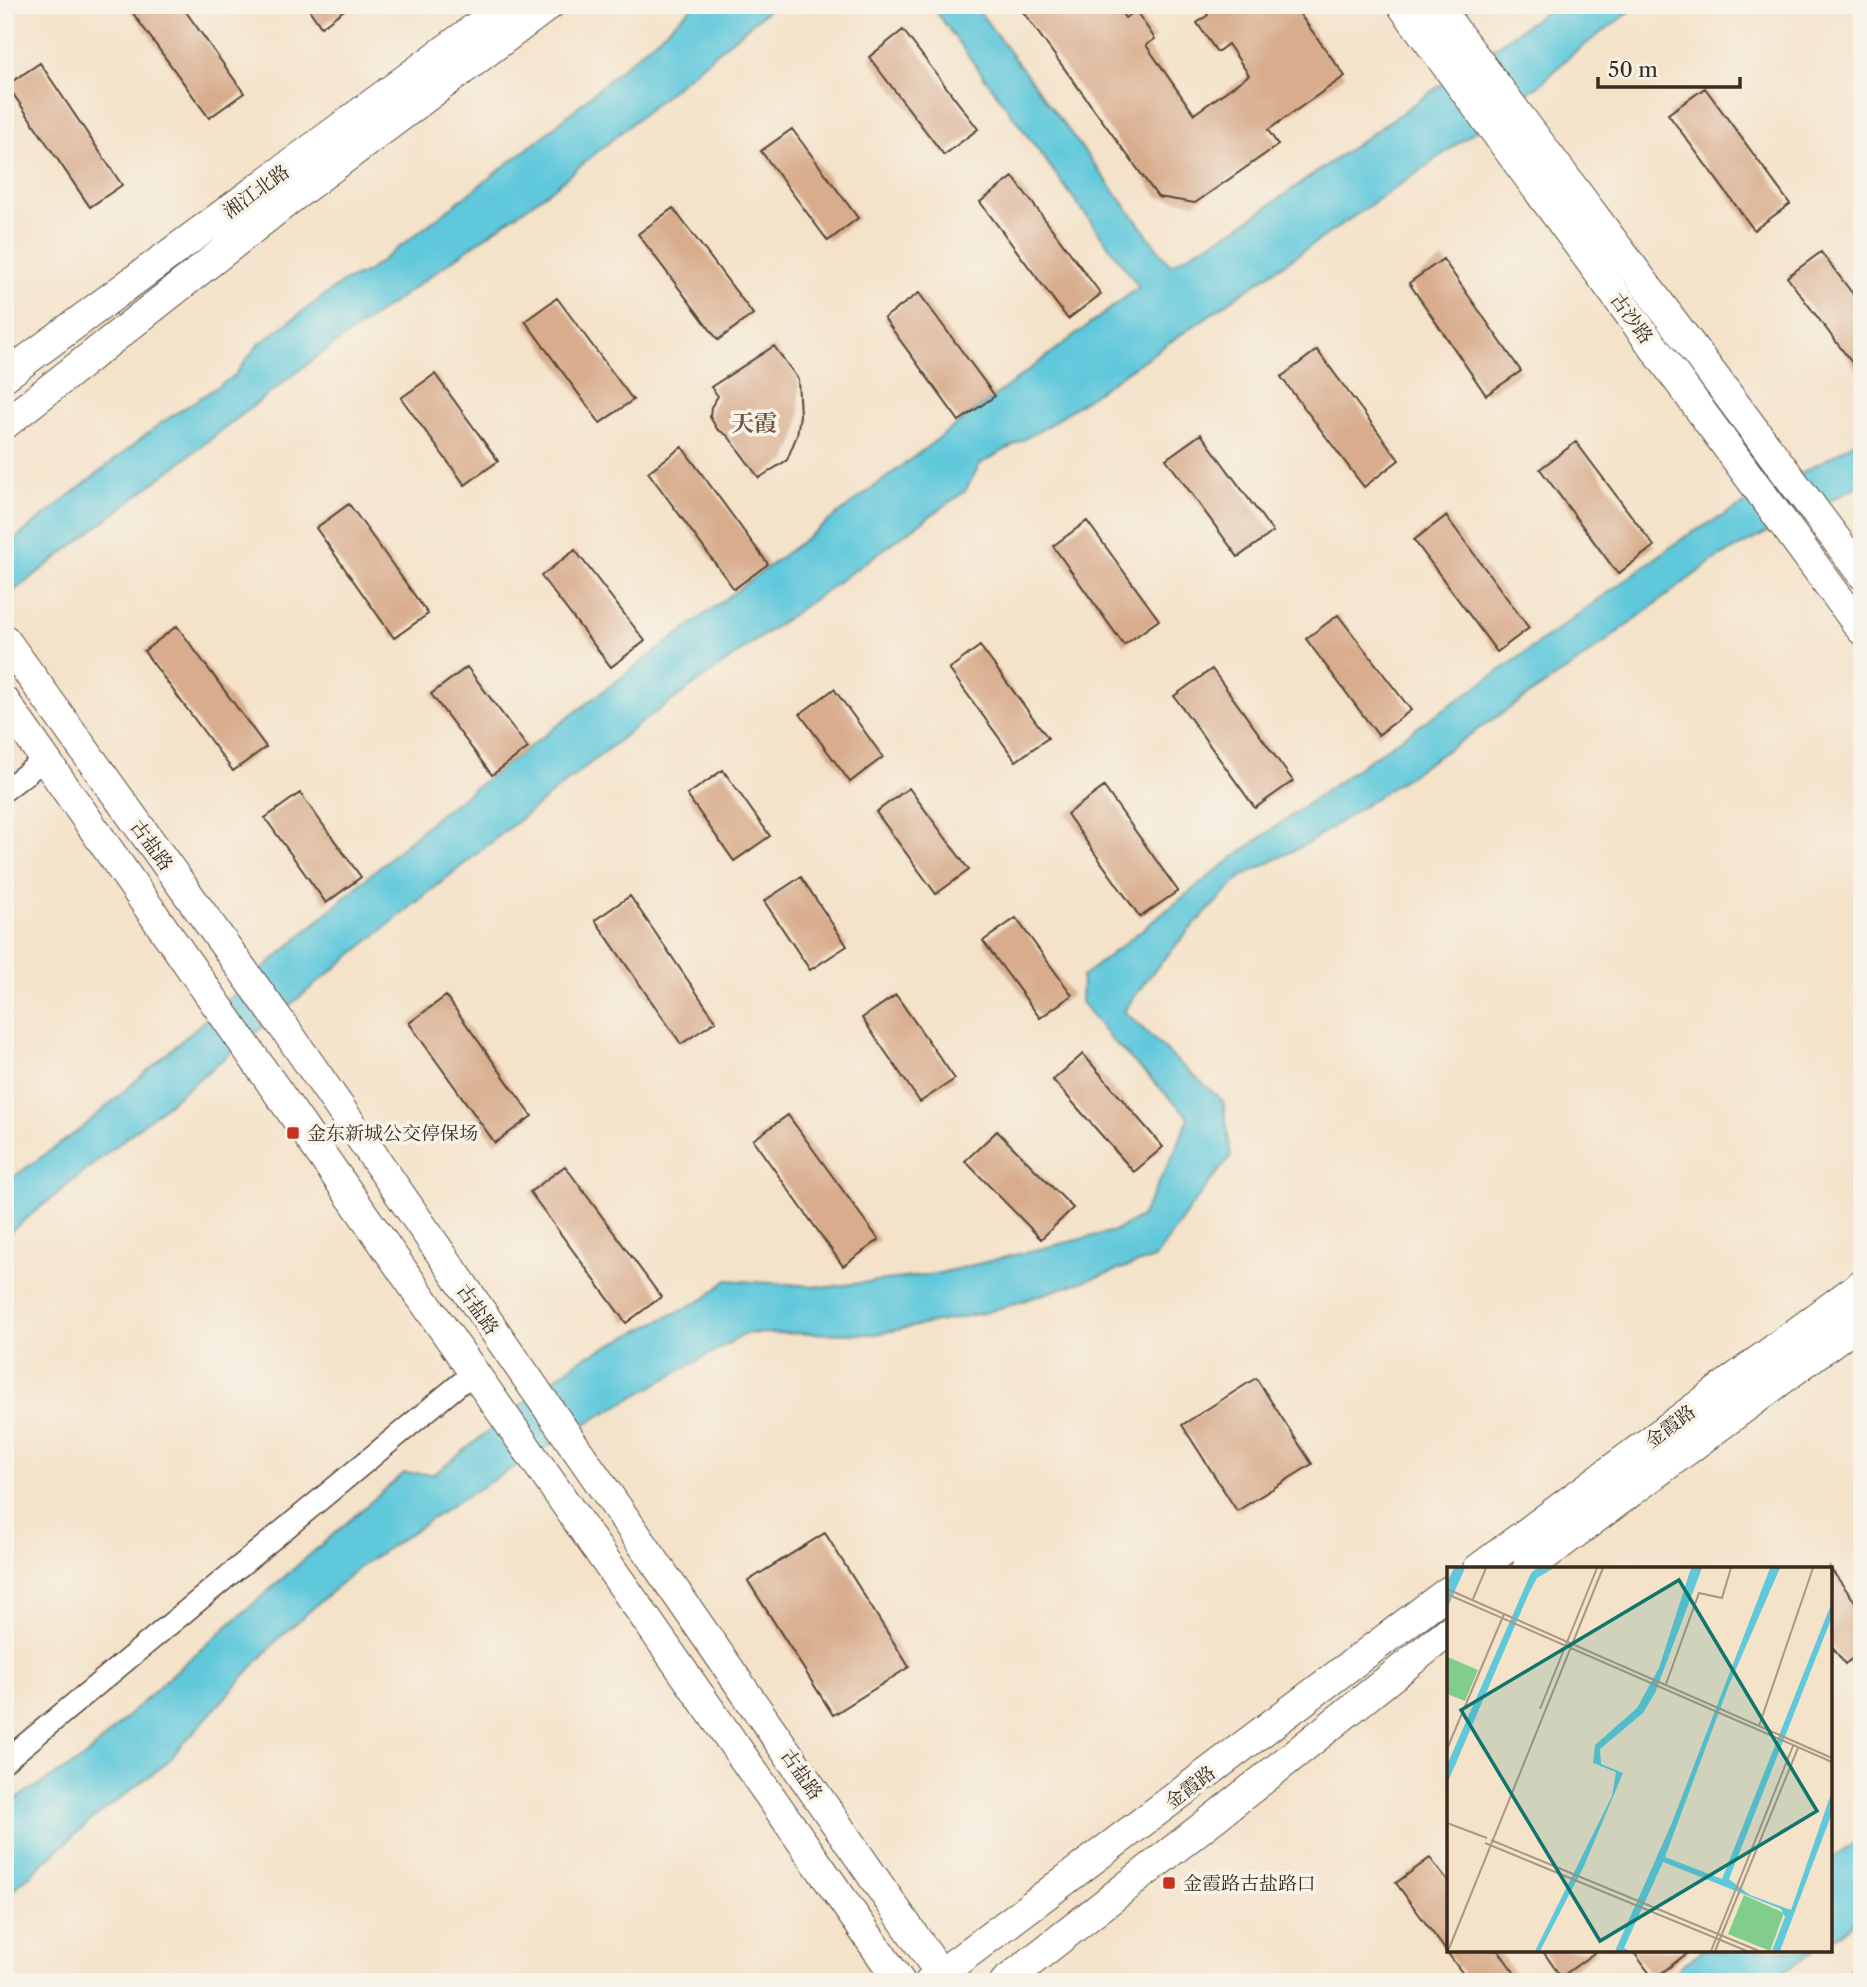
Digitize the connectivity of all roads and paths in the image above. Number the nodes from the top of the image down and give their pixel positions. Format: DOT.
graph roads {
  1 [pos="506,5"];
  2 [pos="549,5"];
  3 [pos="1402,5"];
  4 [pos="1436,5"];
  5 [pos="1451,47"];
  6 [pos="1505,120"];
  7 [pos="5,376"];
  8 [pos="5,424"];
  9 [pos="1862,574"];
  10 [pos="1862,630"];
  11 [pos="5,640"];
  12 [pos="5,702"];
  13 [pos="45,759"];
  14 [pos="5,790"];
  15 [pos="1862,1284"];
  16 [pos="1862,1320"];
  17 [pos="474,1372"];
  18 [pos="1481,1567"];
  19 [pos="1530,1567"];
  20 [pos="1447,1593"];
  21 [pos="1447,1633"];
  22 [pos="5,1761"];
  23 [pos="1862,1978"];
  24 [pos="938,1979"];
  25 [pos="900,1982"];
  26 [pos="1004,1982"];
  27 [pos="1857,1982"];
  1 -- 7 [label="street, 湘江北路"];
  2 -- 8 [label="street"];
  3 -- 5 [label="street, 古沙路"];
  4 -- 5 [label="street, 古沙路"];
  5 -- 6 [label="street, 古沙路"];
  6 -- 9 [label="street, 古沙路"];
  6 -- 10 [label="street, 古沙路"];
  11 -- 24 [label="street, 古盐路"];
  12 -- 13 [label="street, 古盐路"];
  13 -- 14 [label="street"];
  13 -- 17 [label="street, 古盐路"];
  15 -- 18 [label="street, 金霞路"];
  16 -- 19 [label="street, 金霞路"];
  17 -- 22 [label="street"];
  17 -- 25 [label="street, 古盐路"];
  20 -- 24 [label="street, 金霞路"];
  21 -- 26 [label="street, 金霞路"];
  23 -- 27 [label="street"];
}
